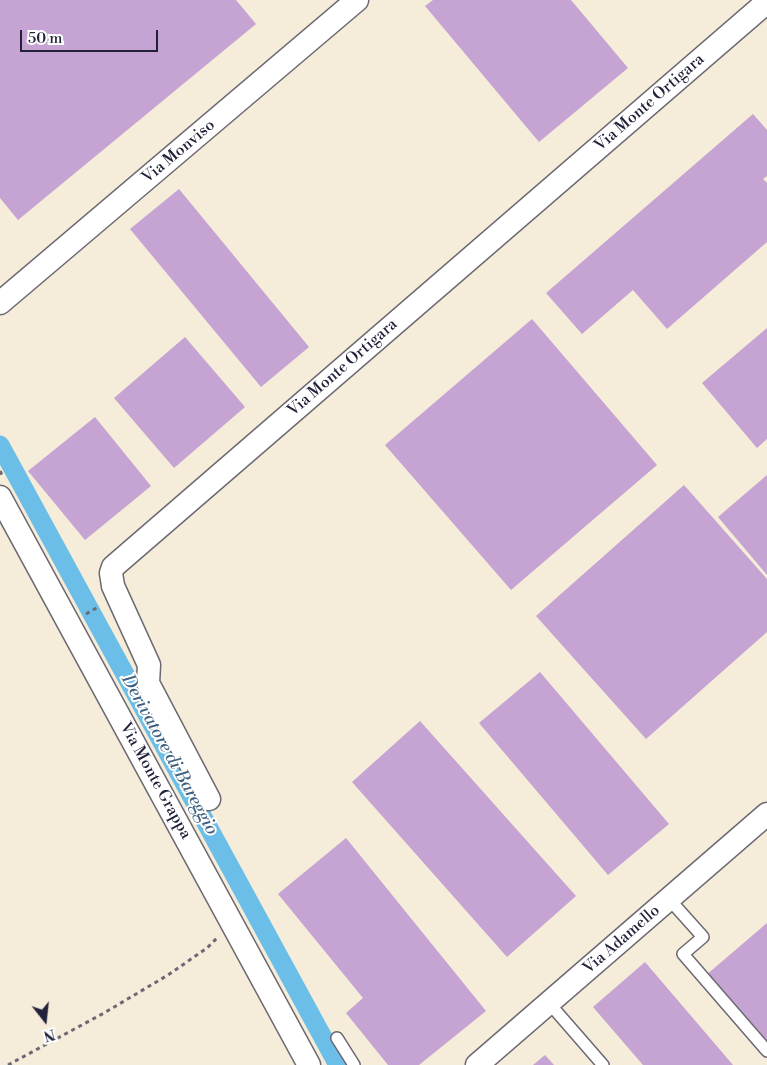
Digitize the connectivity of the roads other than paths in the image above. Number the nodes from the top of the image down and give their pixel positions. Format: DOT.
graph roads {
  1 [pos="357,0"];
  2 [pos="767,2"];
  3 [pos="0,303"];
  4 [pos="0,497"];
  5 [pos="209,799"];
  6 [pos="767,814"];
  7 [pos="669,899"];
  8 [pos="549,1003"];
  9 [pos="337,1038"];
  10 [pos="767,1052"];
  11 [pos="309,1065"];
  12 [pos="354,1065"];
  13 [pos="477,1065"];
  14 [pos="603,1065"];
  1 -- 3 [label="street, Via Monviso"];
  2 -- 5 [label="street, Via Monte Ortigara"];
  4 -- 11 [label="street, Via Monte Grappa"];
  6 -- 7 [label="street, Via Adamello"];
  7 -- 8 [label="street, Via Adamello"];
  7 -- 10 [label="lane"];
  8 -- 13 [label="street, Via Adamello"];
  8 -- 14 [label="lane"];
  9 -- 12 [label="lane"];
}
